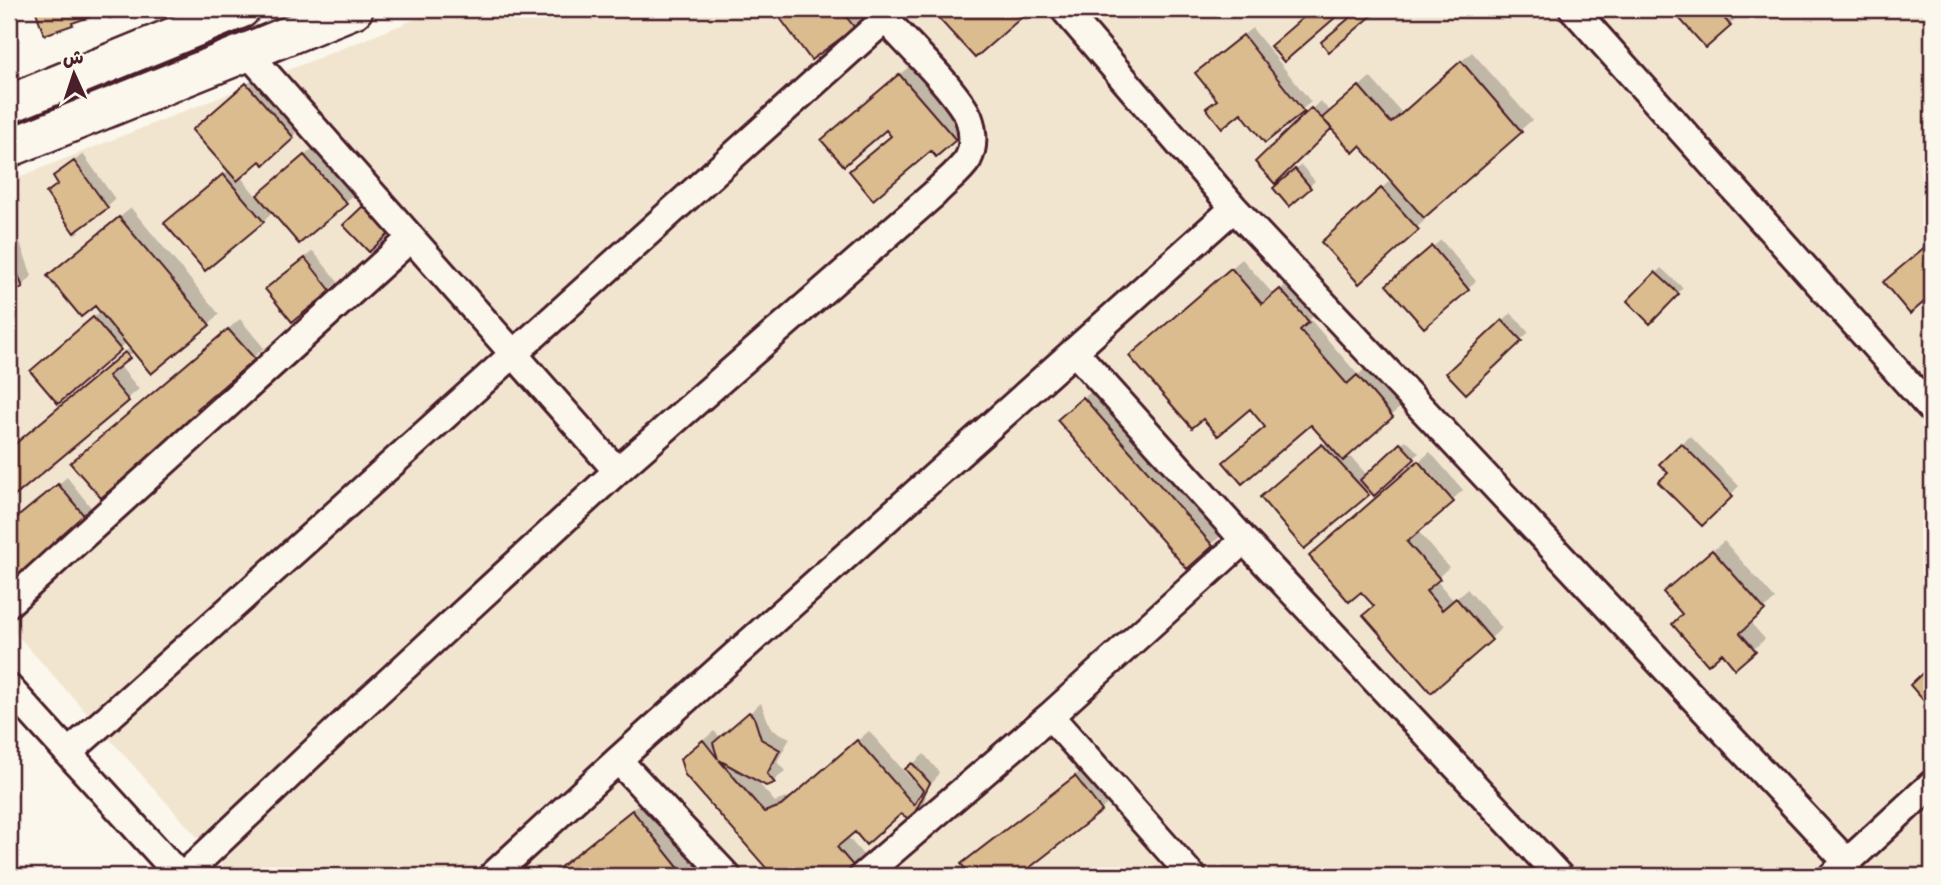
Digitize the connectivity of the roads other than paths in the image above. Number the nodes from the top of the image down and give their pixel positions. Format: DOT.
graph roads {
  1 [pos="241,9"];
  2 [pos="354,9"];
  3 [pos="1064,9"];
  4 [pos="1573,9"];
  5 [pos="881,14"];
  6 [pos="178,23"];
  7 [pos="248,53"];
  8 [pos="9,104"];
  9 [pos="9,148"];
  10 [pos="1234,208"];
  11 [pos="411,238"];
  12 [pos="1074,351"];
  13 [pos="514,352"];
  14 [pos="1932,410"];
  15 [pos="617,471"];
  16 [pos="1244,540"];
  17 [pos="9,603"];
  18 [pos="9,688"];
  19 [pos="1049,716"];
  20 [pos="68,753"];
  21 [pos="618,760"];
  22 [pos="1932,784"];
  23 [pos="1840,869"];
  24 [pos="181,876"];
  25 [pos="492,876"];
  26 [pos="727,876"];
  27 [pos="863,876"];
  28 [pos="1192,876"];
  29 [pos="1559,876"];
  1 -- 6 [label="street"];
  2 -- 7 [label="street"];
  3 -- 10 [label="street"];
  4 -- 14 [label="street"];
  5 -- 13 [label="street"];
  5 -- 15 [label="street"];
  6 -- 8 [label="street"];
  7 -- 9 [label="street"];
  7 -- 11 [label="street"];
  10 -- 12 [label="street"];
  10 -- 23 [label="street"];
  11 -- 13 [label="street"];
  11 -- 17 [label="street"];
  12 -- 16 [label="street"];
  12 -- 21 [label="street"];
  13 -- 15 [label="street"];
  13 -- 20 [label="street"];
  15 -- 24 [label="street"];
  16 -- 19 [label="street"];
  16 -- 29 [label="street"];
  18 -- 20 [label="street"];
  19 -- 27 [label="street"];
  19 -- 28 [label="street"];
  20 -- 24 [label="street"];
  21 -- 25 [label="street"];
  21 -- 26 [label="street"];
  22 -- 23 [label="street"];
}
